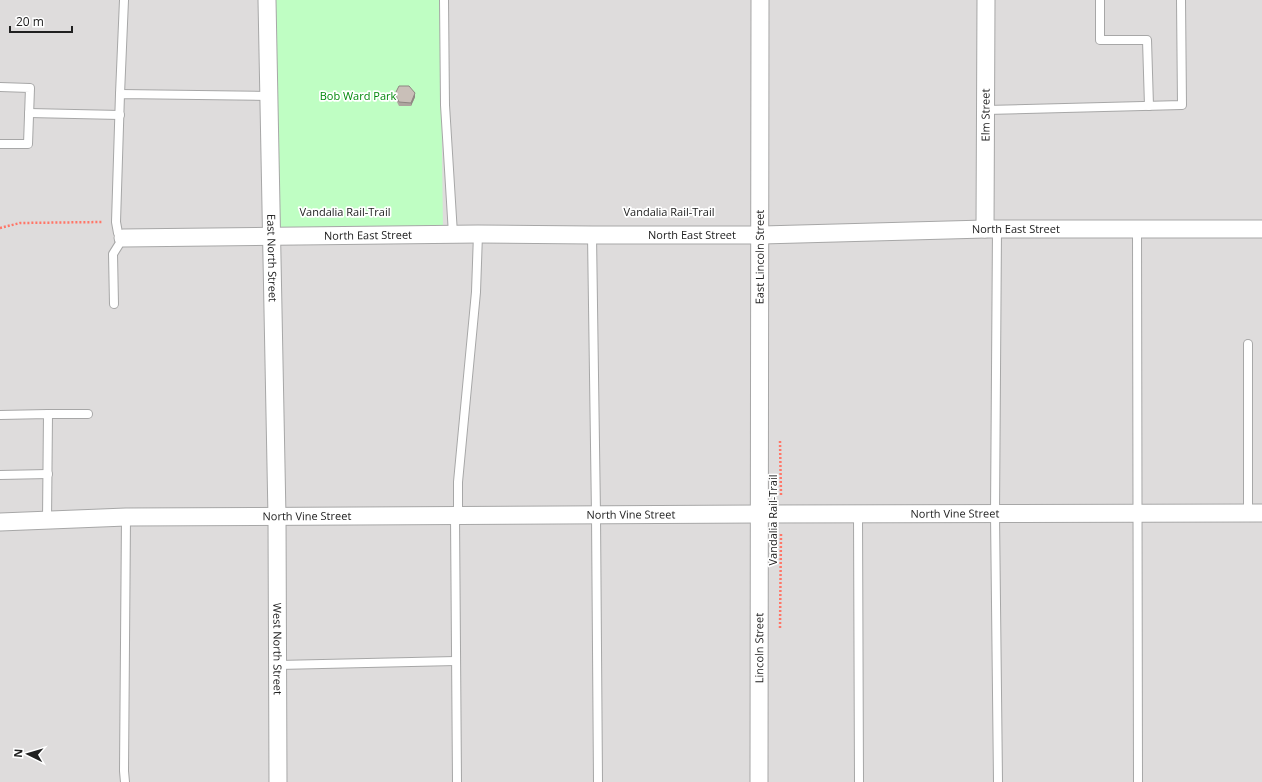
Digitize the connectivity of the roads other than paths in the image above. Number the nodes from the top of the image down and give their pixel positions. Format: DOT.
graph roads {
  1 [pos="124,0"];
  2 [pos="267,0"];
  3 [pos="444,0"];
  4 [pos="760,0"];
  5 [pos="986,0"];
  6 [pos="1100,0"];
  7 [pos="1181,0"];
  8 [pos="0,87"];
  9 [pos="120,94"];
  10 [pos="269,96"];
  11 [pos="1149,106"];
  12 [pos="986,110"];
  13 [pos="29,113"];
  14 [pos="120,115"];
  15 [pos="0,144"];
  16 [pos="991,229"];
  17 [pos="1137,229"];
  18 [pos="1262,229"];
  19 [pos="453,234"];
  20 [pos="478,234"];
  21 [pos="592,235"];
  22 [pos="760,235"];
  23 [pos="272,236"];
  24 [pos="123,238"];
  25 [pos="114,304"];
  26 [pos="1248,344"];
  27 [pos="48,414"];
  28 [pos="88,414"];
  29 [pos="0,415"];
  30 [pos="48,474"];
  31 [pos="0,475"];
  32 [pos="1255,513"];
  33 [pos="759,514"];
  34 [pos="858,514"];
  35 [pos="995,514"];
  36 [pos="1137,514"];
  37 [pos="596,515"];
  38 [pos="457,516"];
  39 [pos="126,517"];
  40 [pos="277,517"];
  41 [pos="47,520"];
  42 [pos="0,522"];
  43 [pos="456,661"];
  44 [pos="278,665"];
  45 [pos="125,782"];
  46 [pos="278,782"];
  47 [pos="457,782"];
  48 [pos="598,782"];
  49 [pos="759,782"];
  50 [pos="859,782"];
  51 [pos="998,782"];
  52 [pos="1138,782"];
  1 -- 9 [label="lane"];
  2 -- 10 [label="street, East North Street"];
  3 -- 19 [label="lane"];
  4 -- 22 [label="street, East Lincoln Street"];
  5 -- 12 [label="street, Elm Street"];
  6 -- 11 [label="lane"];
  7 -- 11 [label="lane"];
  8 -- 13 [label="lane"];
  9 -- 10 [label="lane"];
  9 -- 14 [label="lane"];
  10 -- 23 [label="street, East North Street"];
  11 -- 12 [label="lane"];
  12 -- 16 [label="street, Elm Street"];
  13 -- 14 [label="lane"];
  13 -- 15 [label="lane"];
  14 -- 24 [label="lane"];
  16 -- 17 [label="street, North East Street"];
  16 -- 22 [label="street, North East Street"];
  16 -- 35 [label="lane"];
  17 -- 18 [label="street, North East Street"];
  17 -- 36 [label="lane"];
  19 -- 20 [label="street, North East Street"];
  19 -- 23 [label="street, North East Street"];
  20 -- 21 [label="street, North East Street"];
  20 -- 38 [label="lane"];
  21 -- 22 [label="street, North East Street"];
  21 -- 37 [label="lane"];
  22 -- 33 [label="street, East Lincoln Street"];
  23 -- 24 [label="street, North East Street"];
  23 -- 40 [label="street, East North Street"];
  24 -- 25 [label="lane"];
  26 -- 32 [label="lane"];
  27 -- 28 [label="lane"];
  27 -- 29 [label="lane"];
  27 -- 30 [label="lane"];
  30 -- 31 [label="lane"];
  30 -- 41 [label="lane"];
  32 -- 36 [label="street, North Vine Street"];
  33 -- 34 [label="street, North Vine Street"];
  33 -- 37 [label="street, North Vine Street"];
  33 -- 49 [label="street, Lincoln Street"];
  34 -- 35 [label="street, North Vine Street"];
  34 -- 50 [label="lane"];
  35 -- 36 [label="street, North Vine Street"];
  35 -- 51 [label="lane"];
  36 -- 52 [label="lane"];
  37 -- 38 [label="street, North Vine Street"];
  37 -- 48 [label="lane"];
  38 -- 40 [label="street, North Vine Street"];
  38 -- 43 [label="lane"];
  39 -- 40 [label="street, North Vine Street"];
  39 -- 41 [label="street, North Vine Street"];
  39 -- 45 [label="lane"];
  40 -- 44 [label="street, West North Street"];
  41 -- 42 [label="street, North Vine Street"];
  43 -- 44 [label="lane"];
  43 -- 47 [label="lane"];
  44 -- 46 [label="street, West North Street"];
}
